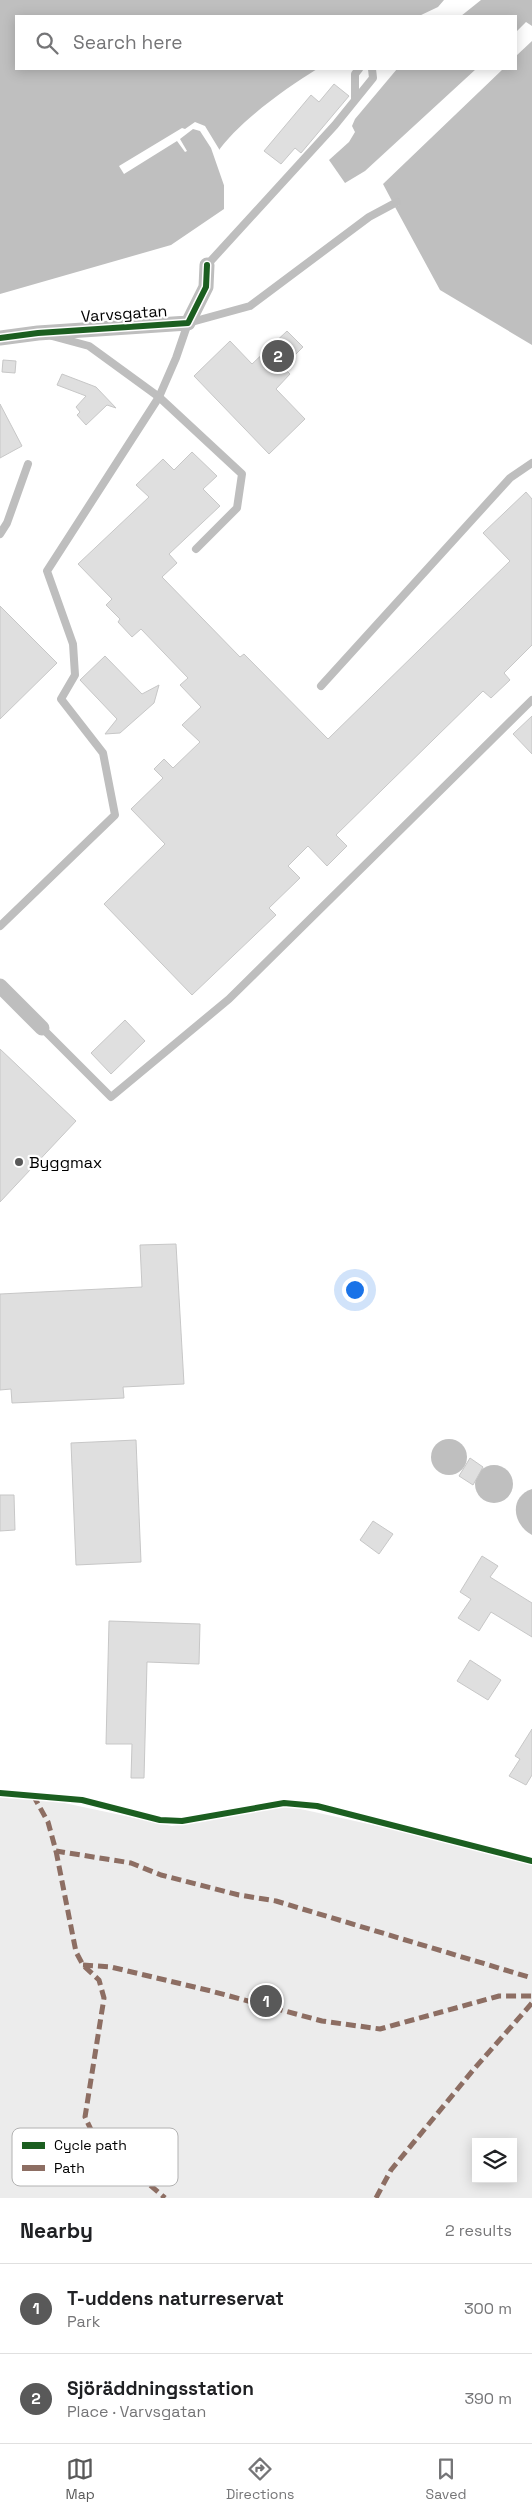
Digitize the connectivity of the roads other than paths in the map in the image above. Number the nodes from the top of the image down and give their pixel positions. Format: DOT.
graph roads {
  1 [pos="358,70"];
  2 [pos="372,70"];
  3 [pos="355,101"];
  4 [pos="397,202"];
  5 [pos="207,265"];
  6 [pos="188,323"];
  7 [pos="38,333"];
  8 [pos="0,338"];
  9 [pos="159,397"];
  10 [pos="532,463"];
  11 [pos="28,464"];
  12 [pos="0,534"];
  13 [pos="196,549"];
  14 [pos="321,686"];
  15 [pos="532,700"];
  16 [pos="0,926"];
  17 [pos="0,986"];
  18 [pos="42,1028"];
  1 -- 3 [label="lane"];
  2 -- 3 [label="lane, Varvsgatan"];
  3 -- 5 [label="lane, Varvsgatan"];
  4 -- 6 [label="lane"];
  5 -- 6 [label="street, Varvsgatan"];
  6 -- 7 [label="street, Varvsgatan"];
  6 -- 9 [label="lane"];
  7 -- 8 [label="street, Varvsgatan"];
  7 -- 9 [label="lane"];
  9 -- 13 [label="lane"];
  9 -- 16 [label="lane"];
  10 -- 14 [label="lane"];
  11 -- 12 [label="lane"];
  15 -- 18 [label="lane"];
  17 -- 18 [label="street"];
}
